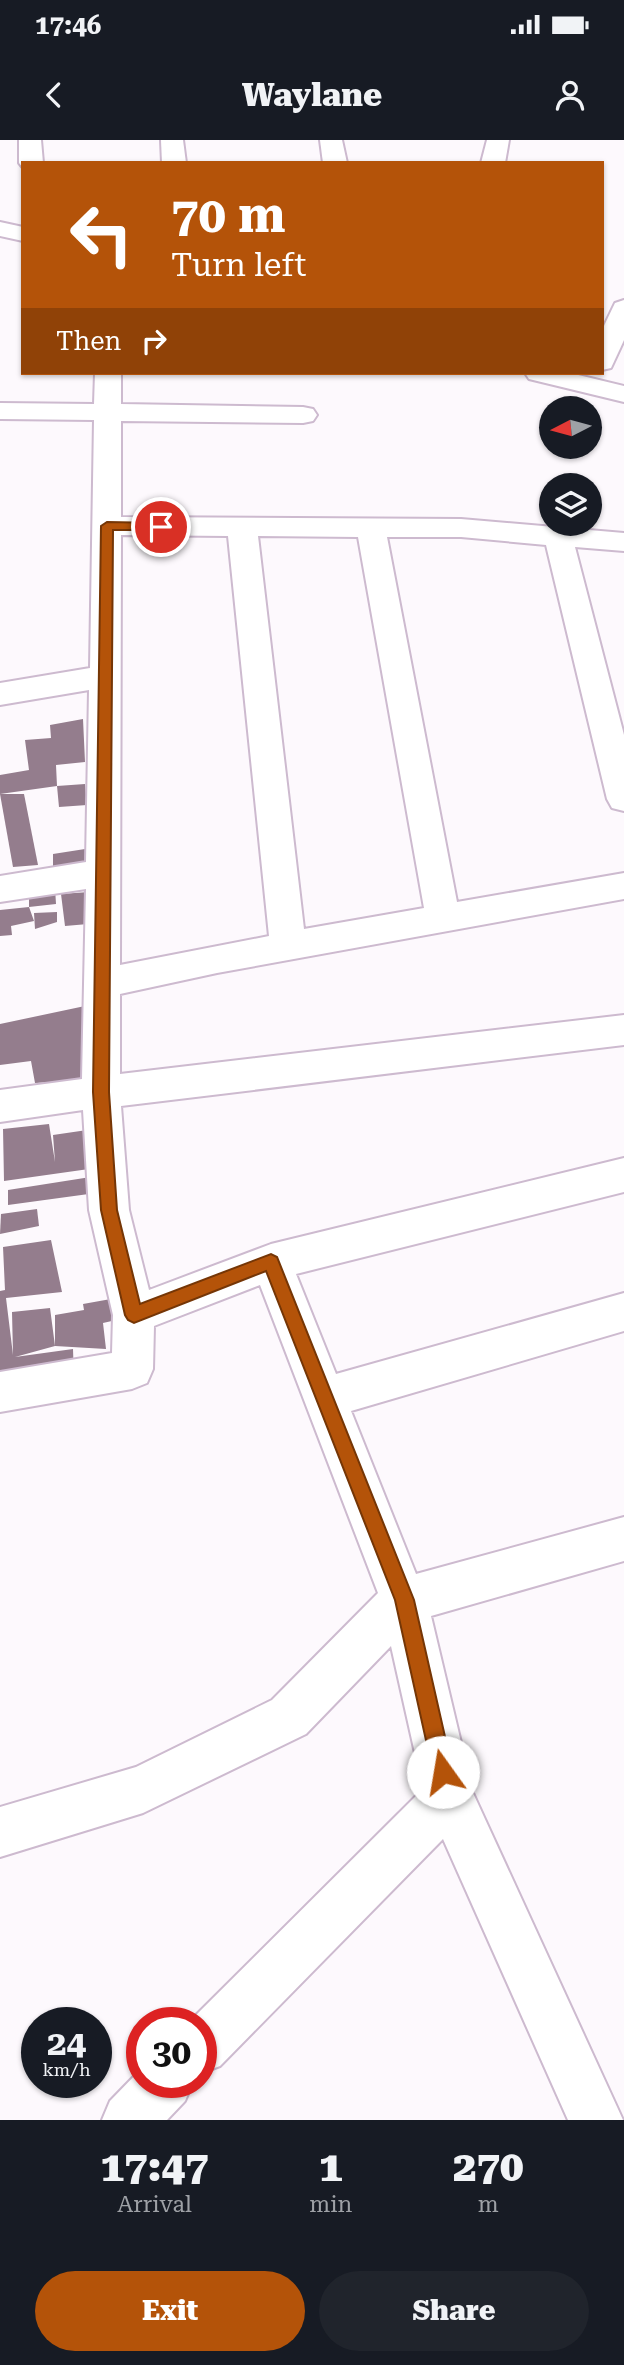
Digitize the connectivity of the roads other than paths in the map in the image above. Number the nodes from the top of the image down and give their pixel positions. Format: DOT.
graph roads {
  1 [pos="30,140"];
  2 [pos="172,140"];
  3 [pos="331,140"];
  4 [pos="498,140"];
  5 [pos="31,161"];
  6 [pos="174,161"];
  7 [pos="335,161"];
  8 [pos="493,161"];
  9 [pos="0,229"];
  10 [pos="21,233"];
  11 [pos="624,308"];
  12 [pos="604,357"];
  13 [pos="108,375"];
  14 [pos="554,375"];
  15 [pos="595,380"];
  16 [pos="624,394"];
  17 [pos="0,411"];
  18 [pos="108,413"];
  19 [pos="303,415"];
  20 [pos="107,526"];
  21 [pos="242,527"];
  22 [pos="371,528"];
  23 [pos="539,534"];
  24 [pos="558,536"];
  25 [pos="624,542"];
  26 [pos="105,676"];
  27 [pos="0,694"];
  28 [pos="624,799"];
  29 [pos="103,873"];
  30 [pos="624,886"];
  31 [pos="0,889"];
  32 [pos="443,919"];
  33 [pos="288,947"];
  34 [pos="102,984"];
  35 [pos="624,1030"];
  36 [pos="101,1092"];
  37 [pos="0,1106"];
  38 [pos="624,1174"];
  39 [pos="271,1262"];
  40 [pos="624,1312"];
  41 [pos="134,1315"];
  42 [pos="0,1392"];
  43 [pos="324,1398"];
  44 [pos="624,1539"];
  45 [pos="404,1600"];
  46 [pos="449,1797"];
  47 [pos="0,1832"];
  48 [pos="217,2031"];
  49 [pos="150,2098"];
  50 [pos="129,2120"];
  51 [pos="596,2120"];
  1 -- 5 [label="street"];
  2 -- 6 [label="street"];
  3 -- 7 [label="street"];
  4 -- 8 [label="street"];
  9 -- 10 [label="street"];
  11 -- 12 [label="street"];
  13 -- 18 [label="street"];
  14 -- 15 [label="street"];
  15 -- 16 [label="street"];
  17 -- 18 [label="street"];
  18 -- 19 [label="street"];
  18 -- 20 [label="street"];
  20 -- 21 [label="street"];
  20 -- 26 [label="street"];
  21 -- 22 [label="street"];
  21 -- 33 [label="street"];
  22 -- 23 [label="street"];
  22 -- 32 [label="street"];
  24 -- 25 [label="street"];
  24 -- 28 [label="street"];
  26 -- 27 [label="street"];
  26 -- 29 [label="street"];
  29 -- 31 [label="street"];
  29 -- 34 [label="street"];
  30 -- 32 [label="street"];
  32 -- 33 [label="street"];
  33 -- 34 [label="street"];
  34 -- 36 [label="street"];
  35 -- 36 [label="street"];
  36 -- 37 [label="street"];
  36 -- 41 [label="street"];
  38 -- 39 [label="street"];
  39 -- 41 [label="street"];
  39 -- 43 [label="street"];
  40 -- 43 [label="street"];
  41 -- 42 [label="street"];
  43 -- 45 [label="street"];
  44 -- 45 [label="street"];
  45 -- 46 [label="street"];
  45 -- 47 [label="street"];
  46 -- 48 [label="street"];
  46 -- 51 [label="street"];
  49 -- 50 [label="street"];
}
